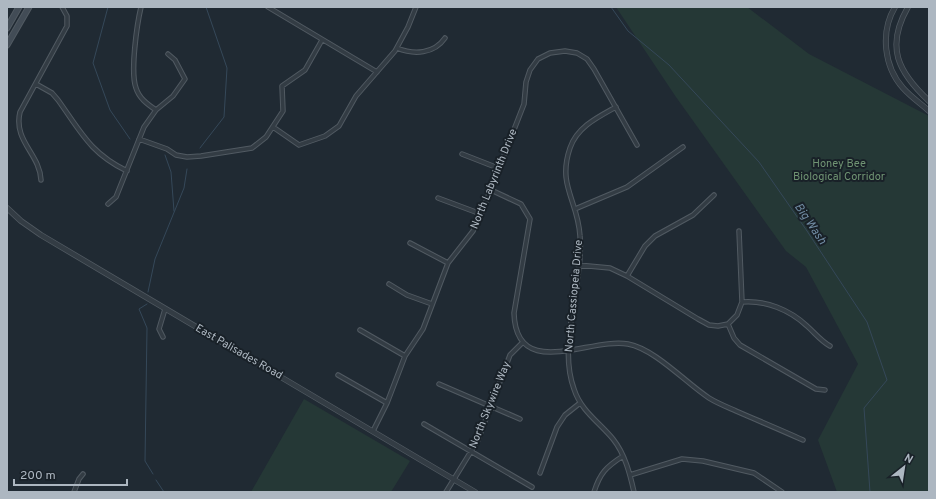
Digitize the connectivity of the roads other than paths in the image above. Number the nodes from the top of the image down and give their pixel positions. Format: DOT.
graph roads {
  1 [pos="19,7"];
  2 [pos="29,7"];
  3 [pos="62,7"];
  4 [pos="141,7"];
  5 [pos="268,7"];
  6 [pos="416,7"];
  7 [pos="895,7"];
  8 [pos="908,7"];
  9 [pos="7,28"];
  10 [pos="446,38"];
  11 [pos="322,40"];
  12 [pos="7,45"];
  13 [pos="397,48"];
  14 [pos="168,54"];
  15 [pos="377,72"];
  16 [pos="36,84"];
  17 [pos="929,101"];
  18 [pos="616,107"];
  19 [pos="156,110"];
  20 [pos="929,111"];
  21 [pos="273,127"];
  22 [pos="139,139"];
  23 [pos="637,145"];
  24 [pos="683,147"];
  25 [pos="462,154"];
  26 [pos="498,168"];
  27 [pos="127,171"];
  28 [pos="41,180"];
  29 [pos="491,190"];
  30 [pos="714,195"];
  31 [pos="438,198"];
  32 [pos="108,204"];
  33 [pos="7,208"];
  34 [pos="575,209"];
  35 [pos="481,214"];
  36 [pos="739,231"];
  37 [pos="410,243"];
  38 [pos="448,263"];
  39 [pos="578,265"];
  40 [pos="627,276"];
  41 [pos="389,284"];
  42 [pos="742,302"];
  43 [pos="432,304"];
  44 [pos="166,309"];
  45 [pos="728,324"];
  46 [pos="360,330"];
  47 [pos="163,337"];
  48 [pos="523,342"];
  49 [pos="830,346"];
  50 [pos="569,350"];
  51 [pos="405,356"];
  52 [pos="338,375"];
  53 [pos="439,384"];
  54 [pos="825,390"];
  55 [pos="387,402"];
  56 [pos="580,403"];
  57 [pos="490,407"];
  58 [pos="520,419"];
  59 [pos="424,424"];
  60 [pos="373,431"];
  61 [pos="803,440"];
  62 [pos="471,451"];
  63 [pos="623,456"];
  64 [pos="540,473"];
  65 [pos="83,474"];
  66 [pos="630,475"];
  67 [pos="455,480"];
  68 [pos="532,487"];
  69 [pos="74,492"];
  70 [pos="446,492"];
  71 [pos="475,492"];
  72 [pos="594,492"];
  73 [pos="634,492"];
  74 [pos="782,492"];
  1 -- 9 [label="main road"];
  2 -- 12 [label="main road"];
  3 -- 16 [label="street"];
  4 -- 19 [label="street"];
  5 -- 11 [label="street"];
  6 -- 13 [label="street"];
  7 -- 20 [label="street"];
  8 -- 17 [label="street"];
  10 -- 13 [label="street"];
  11 -- 15 [label="street"];
  11 -- 21 [label="street"];
  13 -- 15 [label="street"];
  14 -- 19 [label="street"];
  15 -- 21 [label="street"];
  16 -- 27 [label="street"];
  16 -- 28 [label="street"];
  18 -- 23 [label="street, North Labyrinth Drive"];
  18 -- 26 [label="street, North Labyrinth Drive"];
  18 -- 34 [label="street, North Cassiopeia Drive"];
  19 -- 22 [label="street"];
  21 -- 22 [label="street"];
  22 -- 27 [label="street"];
  24 -- 34 [label="street"];
  25 -- 26 [label="street"];
  26 -- 29 [label="street, North Labyrinth Drive"];
  27 -- 32 [label="street"];
  29 -- 35 [label="street, North Labyrinth Drive"];
  29 -- 48 [label="street"];
  30 -- 40 [label="street"];
  31 -- 35 [label="street"];
  33 -- 44 [label="street, East Palisades Road"];
  34 -- 39 [label="street, North Cassiopeia Drive"];
  35 -- 38 [label="street, North Labyrinth Drive"];
  36 -- 42 [label="street"];
  37 -- 38 [label="street"];
  38 -- 43 [label="street, North Labyrinth Drive"];
  39 -- 40 [label="street"];
  39 -- 50 [label="street, North Cassiopeia Drive"];
  40 -- 45 [label="street"];
  41 -- 43 [label="street"];
  42 -- 45 [label="street"];
  42 -- 49 [label="street"];
  43 -- 51 [label="street, North Labyrinth Drive"];
  44 -- 47 [label="street"];
  44 -- 60 [label="street, East Palisades Road"];
  45 -- 54 [label="street"];
  46 -- 51 [label="street"];
  48 -- 50 [label="street"];
  48 -- 57 [label="street, North Skywire Way"];
  50 -- 56 [label="street, North Cassiopeia Drive"];
  50 -- 61 [label="street"];
  51 -- 55 [label="street, North Labyrinth Drive"];
  52 -- 55 [label="street"];
  53 -- 57 [label="street"];
  55 -- 60 [label="street, North Labyrinth Drive"];
  56 -- 63 [label="street, North Cassiopeia Drive"];
  56 -- 64 [label="street"];
  57 -- 58 [label="street"];
  57 -- 62 [label="street, North Skywire Way"];
  59 -- 62 [label="street"];
  60 -- 67 [label="street, East Palisades Road"];
  62 -- 67 [label="street, North Skywire Way"];
  62 -- 68 [label="street"];
  63 -- 66 [label="street, North Cassiopeia Drive"];
  63 -- 72 [label="street"];
  65 -- 69 [label="street"];
  66 -- 73 [label="street, North Cassiopeia Drive"];
  66 -- 74 [label="street"];
  67 -- 70 [label="street, North Skywire Way"];
  67 -- 71 [label="street, East Palisades Road"];
}
